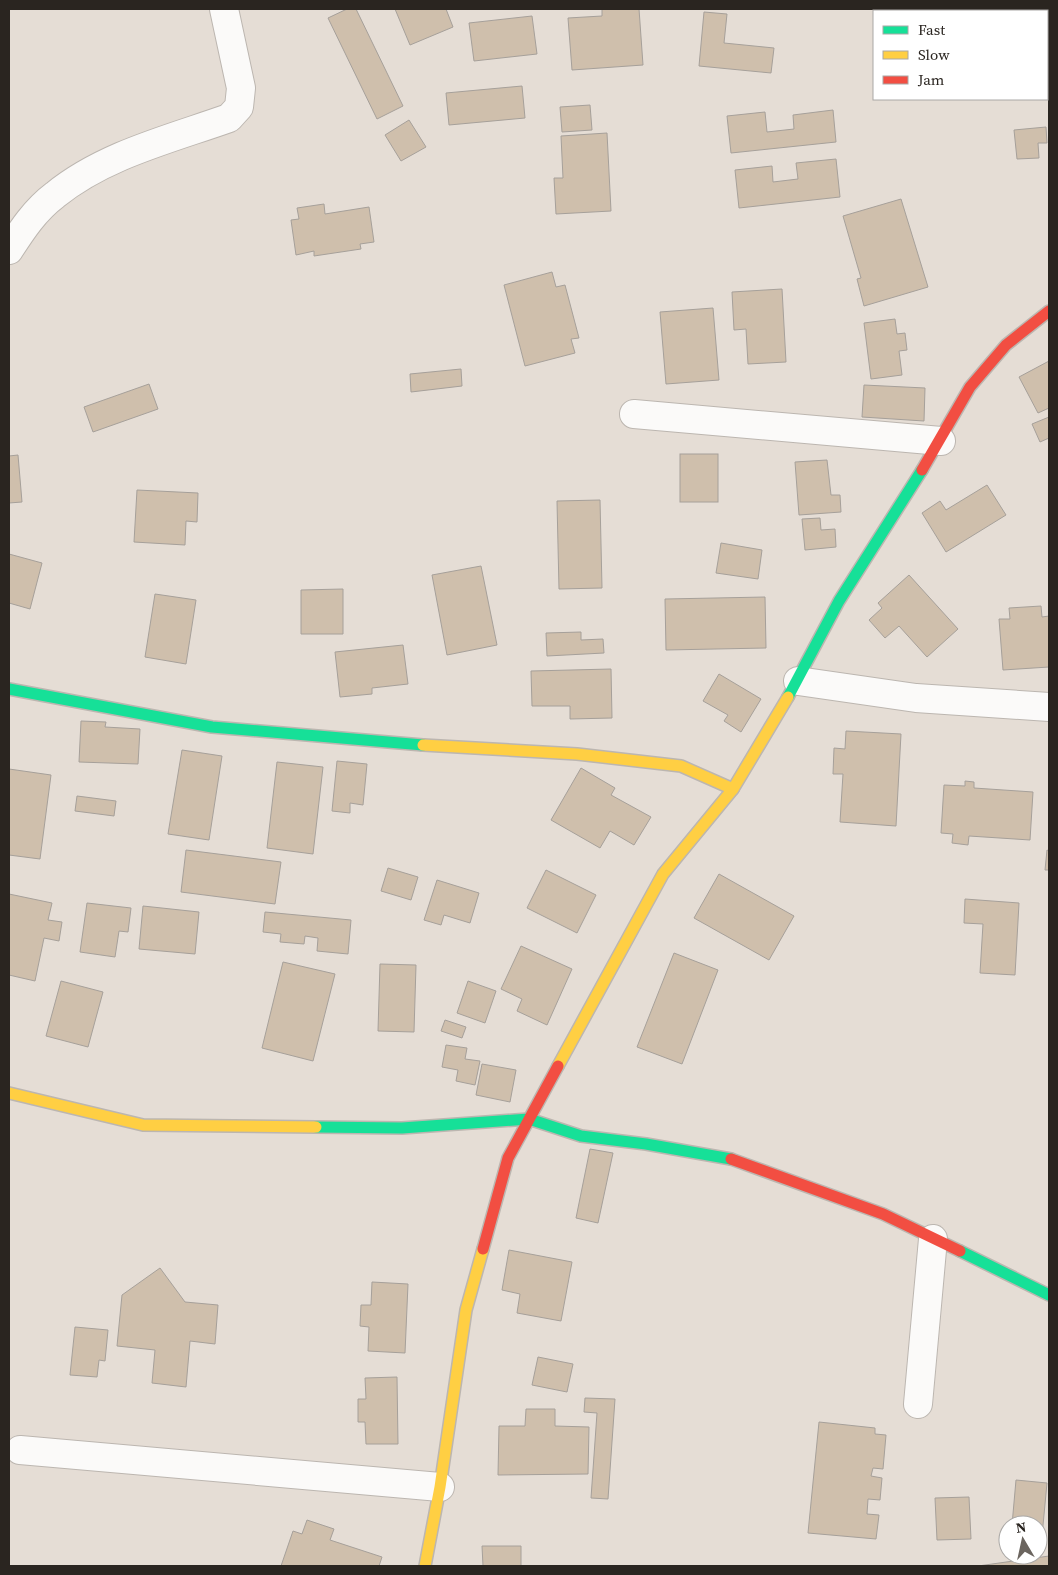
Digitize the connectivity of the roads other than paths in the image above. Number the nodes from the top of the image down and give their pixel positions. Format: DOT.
graph roads {
  1 [pos="224,9"];
  2 [pos="9,250"];
  3 [pos="1049,311"];
  4 [pos="634,414"];
  5 [pos="942,441"];
  6 [pos="798,681"];
  7 [pos="9,689"];
  8 [pos="1049,707"];
  9 [pos="733,790"];
  10 [pos="9,1093"];
  11 [pos="529,1119"];
  12 [pos="933,1239"];
  13 [pos="1049,1295"];
  14 [pos="918,1404"];
  15 [pos="20,1450"];
  16 [pos="440,1487"];
  17 [pos="425,1566"];
  1 -- 2 [label="street"];
  3 -- 5 [label="street"];
  4 -- 5 [label="street"];
  5 -- 6 [label="street"];
  6 -- 8 [label="street"];
  6 -- 9 [label="street"];
  7 -- 9 [label="street"];
  9 -- 11 [label="street"];
  10 -- 11 [label="street"];
  11 -- 12 [label="street"];
  11 -- 16 [label="street"];
  12 -- 13 [label="street"];
  12 -- 14 [label="street"];
  15 -- 16 [label="street"];
  16 -- 17 [label="street"];
}
